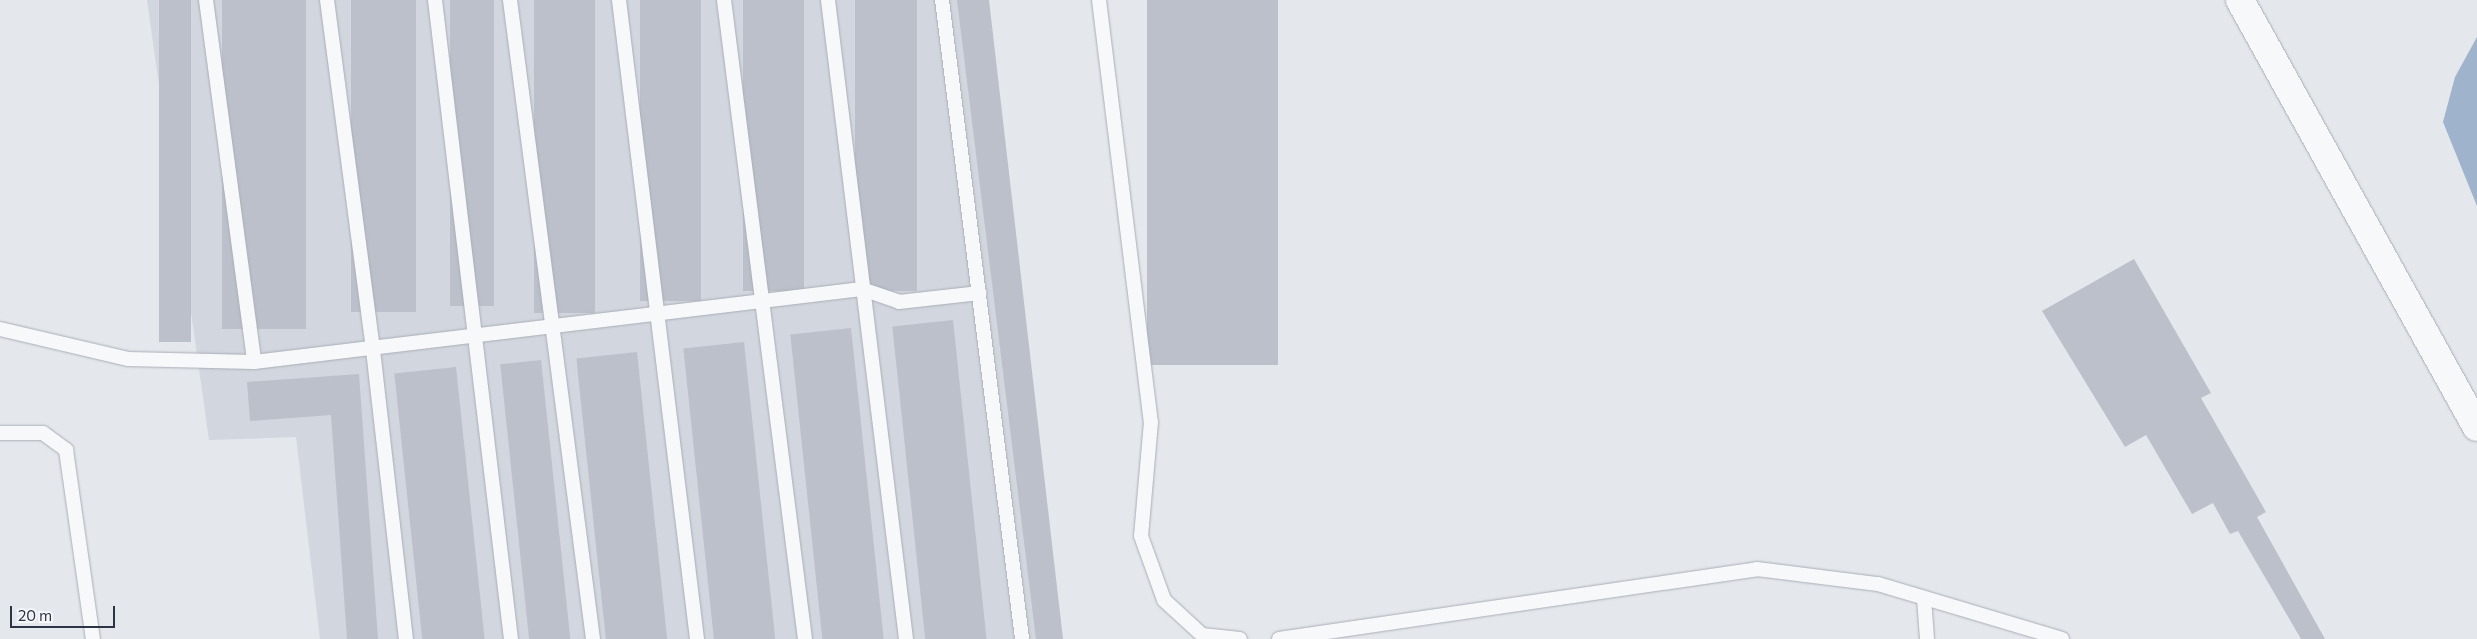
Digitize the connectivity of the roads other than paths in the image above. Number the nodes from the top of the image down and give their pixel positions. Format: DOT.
graph roads {
  1 [pos="206,0"];
  2 [pos="327,0"];
  3 [pos="435,0"];
  4 [pos="510,0"];
  5 [pos="618,0"];
  6 [pos="724,0"];
  7 [pos="828,0"];
  8 [pos="942,0"];
  9 [pos="1099,0"];
  10 [pos="2240,0"];
  11 [pos="862,289"];
  12 [pos="979,293"];
  13 [pos="763,301"];
  14 [pos="658,314"];
  15 [pos="554,327"];
  16 [pos="0,329"];
  17 [pos="473,337"];
  18 [pos="373,350"];
  19 [pos="254,362"];
  20 [pos="2477,427"];
  21 [pos="0,433"];
  22 [pos="1924,598"];
  23 [pos="93,639"];
  24 [pos="406,639"];
  25 [pos="511,639"];
  26 [pos="593,639"];
  27 [pos="697,639"];
  28 [pos="805,639"];
  29 [pos="906,639"];
  30 [pos="1022,639"];
  31 [pos="1240,639"];
  32 [pos="1279,639"];
  33 [pos="1926,639"];
  34 [pos="2062,639"];
  1 -- 19 [label="lane"];
  2 -- 18 [label="lane"];
  3 -- 17 [label="lane"];
  4 -- 15 [label="lane"];
  5 -- 14 [label="lane"];
  6 -- 13 [label="lane"];
  7 -- 11 [label="lane"];
  8 -- 12 [label="lane"];
  9 -- 31 [label="lane"];
  10 -- 20 [label="street"];
  11 -- 12 [label="lane"];
  11 -- 13 [label="lane"];
  11 -- 29 [label="lane"];
  12 -- 30 [label="lane"];
  13 -- 14 [label="lane"];
  13 -- 28 [label="lane"];
  14 -- 15 [label="lane"];
  14 -- 27 [label="lane"];
  15 -- 17 [label="lane"];
  15 -- 26 [label="lane"];
  16 -- 19 [label="lane"];
  17 -- 18 [label="lane"];
  17 -- 25 [label="lane"];
  18 -- 19 [label="lane"];
  18 -- 24 [label="lane"];
  21 -- 23 [label="lane"];
  22 -- 32 [label="lane"];
  22 -- 33 [label="lane"];
  22 -- 34 [label="lane"];
}
